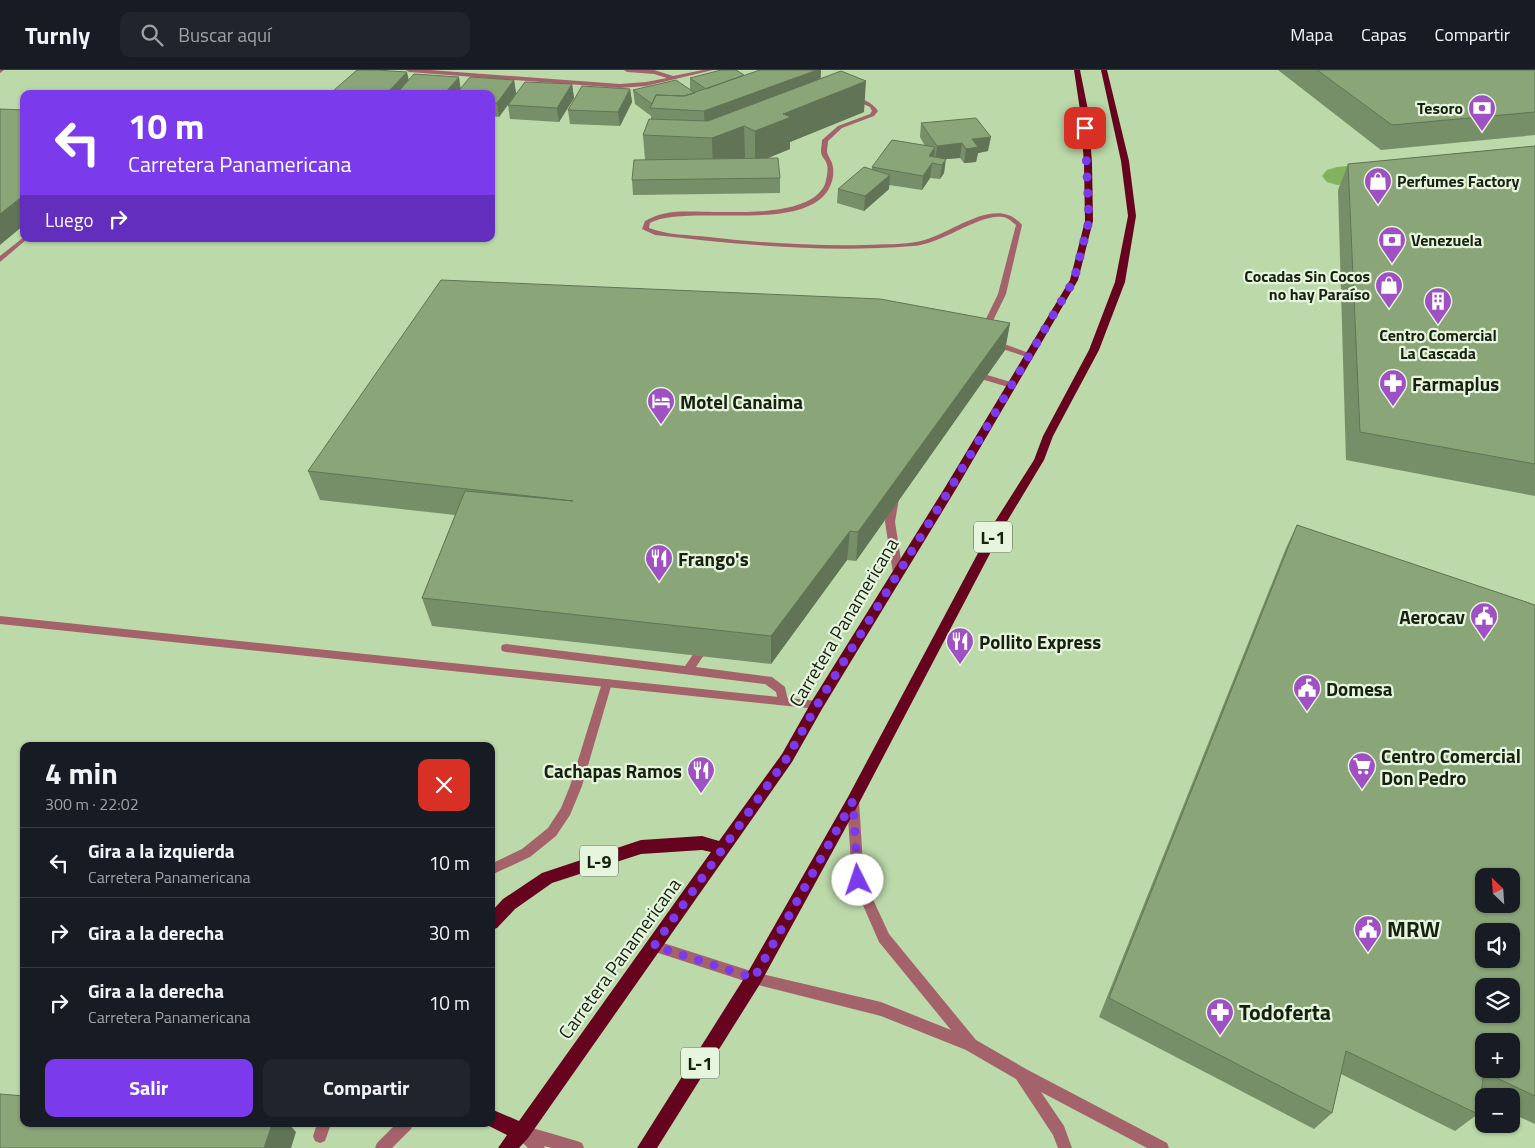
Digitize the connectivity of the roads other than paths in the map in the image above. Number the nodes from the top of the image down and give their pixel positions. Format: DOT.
graph roads {
  1 [pos="409,70"];
  2 [pos="627,70"];
  3 [pos="710,70"];
  4 [pos="1077,70"];
  5 [pos="1104,70"];
  6 [pos="672,77"];
  7 [pos="850,96"];
  8 [pos="21,242"];
  9 [pos="0,260"];
  10 [pos="1030,355"];
  11 [pos="960,378"];
  12 [pos="1011,385"];
  13 [pos="898,486"];
  14 [pos="898,573"];
  15 [pos="0,620"];
  16 [pos="710,638"];
  17 [pos="506,648"];
  18 [pos="688,670"];
  19 [pos="607,683"];
  20 [pos="783,701"];
  21 [pos="817,705"];
  22 [pos="853,801"];
  23 [pos="723,849"];
  24 [pos="495,868"];
  25 [pos="495,919"];
  26 [pos="654,946"];
  27 [pos="754,978"];
  28 [pos="971,1045"];
  29 [pos="1021,1074"];
  30 [pos="495,1120"];
  31 [pos="403,1127"];
  32 [pos="522,1132"];
  33 [pos="382,1148"];
  34 [pos="507,1148"];
  35 [pos="538,1148"];
  36 [pos="577,1148"];
  37 [pos="646,1148"];
  38 [pos="1065,1148"];
  39 [pos="1162,1148"];
  1 -- 6 [label="street"];
  2 -- 6 [label="street"];
  3 -- 6 [label="street"];
  4 -- 10 [label="main road, Carretera Panamericana"];
  5 -- 22 [label="main road, L-1"];
  7 -- 10 [label="street"];
  8 -- 9 [label="street"];
  10 -- 12 [label="main road, Carretera Panamericana"];
  11 -- 12 [label="street"];
  12 -- 14 [label="main road, Carretera Panamericana"];
  13 -- 14 [label="street"];
  14 -- 21 [label="main road, Carretera Panamericana"];
  15 -- 19 [label="street"];
  16 -- 18 [label="street"];
  17 -- 18 [label="street"];
  18 -- 20 [label="street"];
  19 -- 20 [label="street"];
  19 -- 24 [label="street"];
  20 -- 21 [label="street"];
  21 -- 23 [label="main road, Carretera Panamericana"];
  22 -- 27 [label="main road, L-1"];
  22 -- 28 [label="street"];
  23 -- 25 [label="main road, L-9"];
  23 -- 26 [label="main road, Carretera Panamericana"];
  26 -- 27 [label="street"];
  26 -- 32 [label="main road, Carretera Panamericana"];
  27 -- 28 [label="street"];
  27 -- 37 [label="main road, L-1"];
  28 -- 29 [label="street"];
  29 -- 38 [label="street"];
  29 -- 39 [label="street"];
  30 -- 32 [label="main road"];
  31 -- 33 [label="street"];
  32 -- 34 [label="main road, Carretera Panamericana"];
  32 -- 35 [label="street"];
  32 -- 36 [label="street"];
}
